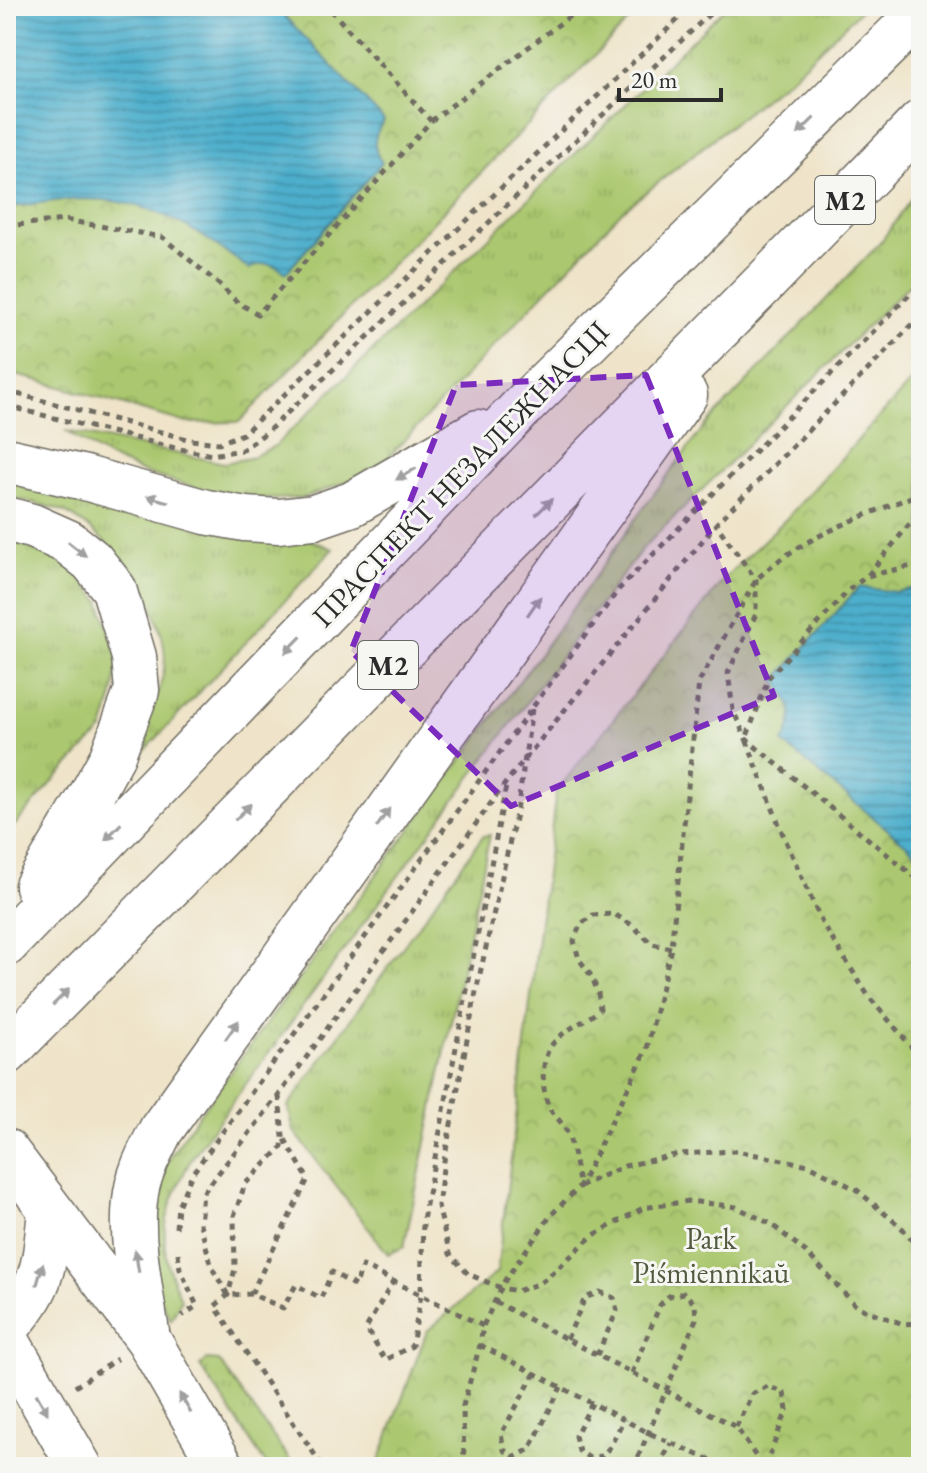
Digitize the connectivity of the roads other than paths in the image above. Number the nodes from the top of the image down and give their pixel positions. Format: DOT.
graph roads {
  1 [pos="921,12"];
  2 [pos="921,122"];
  3 [pos="769,278"];
  4 [pos="522,407"];
  5 [pos="6,460"];
  6 [pos="6,519"];
  7 [pos="6,937"];
  8 [pos="6,944"];
  9 [pos="6,1053"];
  10 [pos="6,1151"];
  11 [pos="50,1211"];
  12 [pos="6,1328"];
  13 [pos="6,1339"];
  14 [pos="148,1339"];
  15 [pos="80,1467"];
  16 [pos="222,1467"];
  1 -- 4 [label="main road, ПРАСПЕКТ НЕЗАЛЕЖНАСЦІ / М2, one-way"];
  2 -- 3 [label="main road, М2"];
  9 -- 3 [label="main road, М2, one-way"];
  14 -- 3 [label="main road, one-way"];
  4 -- 5 [label="main road, one-way"];
  4 -- 8 [label="main road, ПРАСПЕКТ НЕЗАЛЕЖНАСЦІ / М2, one-way"];
  6 -- 7 [label="main road, one-way"];
  10 -- 11 [label="main road"];
  12 -- 11 [label="main road, one-way"];
  11 -- 14 [label="main road"];
  13 -- 15 [label="main road, one-way"];
  16 -- 14 [label="main road, one-way"];
}
